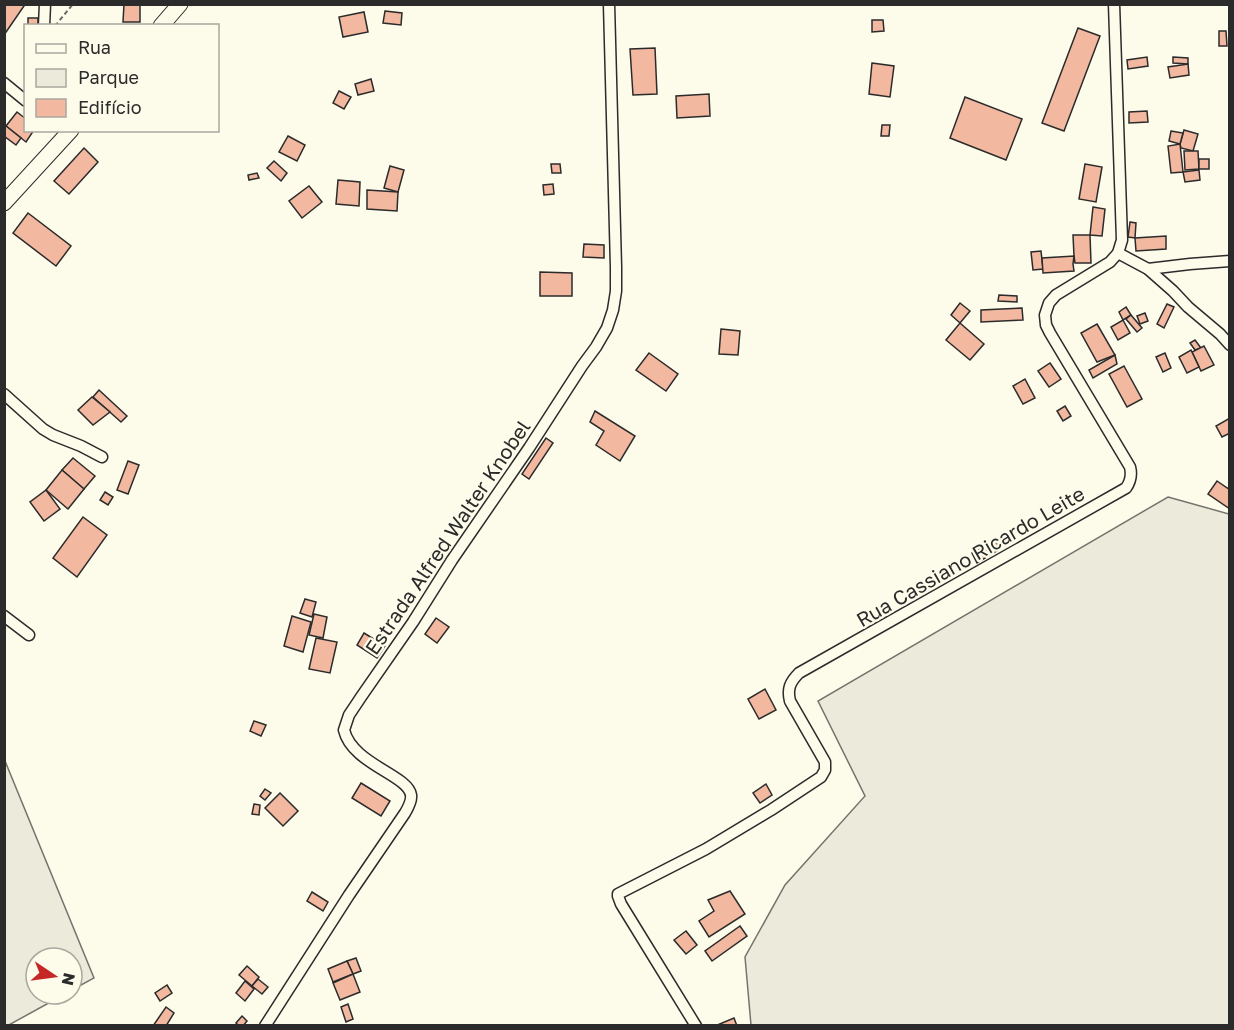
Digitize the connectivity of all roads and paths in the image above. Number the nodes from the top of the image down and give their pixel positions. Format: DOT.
graph roads {
  1 [pos="45,4"];
  2 [pos="73,4"];
  3 [pos="180,4"];
  4 [pos="609,4"];
  5 [pos="1114,4"];
  6 [pos="45,24"];
  7 [pos="57,24"];
  8 [pos="163,24"];
  9 [pos="4,83"];
  10 [pos="24,99"];
  11 [pos="56,137"];
  12 [pos="4,203"];
  13 [pos="1118,253"];
  14 [pos="1230,261"];
  15 [pos="1148,269"];
  16 [pos="1230,345"];
  17 [pos="4,394"];
  18 [pos="102,457"];
  19 [pos="4,616"];
  20 [pos="29,635"];
  21 [pos="265,1026"];
  22 [pos="696,1026"];
  1 -- 6 [label="street"];
  2 -- 7 [label="path"];
  3 -- 8 [label="main road"];
  4 -- 21 [label="street, Estrada Alfred Walter Knobel"];
  5 -- 13 [label="street"];
  9 -- 10 [label="street"];
  11 -- 12 [label="main road"];
  13 -- 15 [label="street"];
  13 -- 22 [label="street, Rua Cassiano Ricardo Leite"];
  14 -- 15 [label="street"];
  15 -- 16 [label="street"];
  17 -- 18 [label="street"];
  19 -- 20 [label="street"];
}
